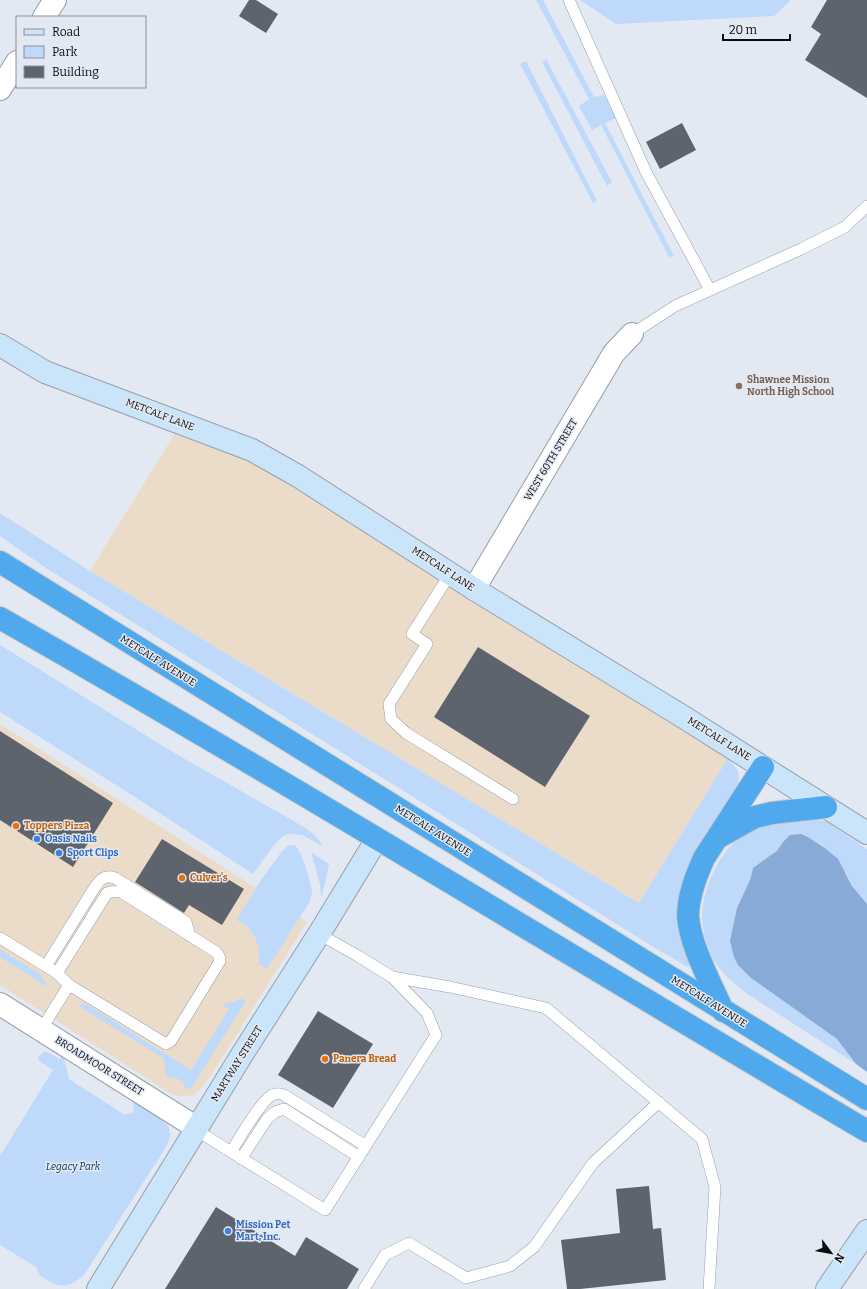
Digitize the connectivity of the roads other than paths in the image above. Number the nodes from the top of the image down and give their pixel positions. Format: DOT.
graph roads {
  1 [pos="55,0"];
  2 [pos="569,0"];
  3 [pos="45,16"];
  4 [pos="16,64"];
  5 [pos="0,89"];
  6 [pos="867,206"];
  7 [pos="710,290"];
  8 [pos="632,334"];
  9 [pos="0,345"];
  10 [pos="0,562"];
  11 [pos="0,572"];
  12 [pos="450,574"];
  13 [pos="474,589"];
  14 [pos="54,596"];
  15 [pos="0,618"];
  16 [pos="763,767"];
  17 [pos="513,799"];
  18 [pos="826,807"];
  19 [pos="867,833"];
  20 [pos="718,838"];
  21 [pos="377,839"];
  22 [pos="320,934"];
  23 [pos="190,936"];
  24 [pos="0,938"];
  25 [pos="46,966"];
  26 [pos="57,973"];
  27 [pos="392,978"];
  28 [pos="69,985"];
  29 [pos="0,1004"];
  30 [pos="723,1010"];
  31 [pos="41,1030"];
  32 [pos="866,1099"];
  33 [pos="659,1102"];
  34 [pos="859,1127"];
  35 [pos="196,1129"];
  36 [pos="366,1146"];
  37 [pos="231,1152"];
  38 [pos="359,1157"];
  39 [pos="242,1159"];
  40 [pos="867,1231"];
  41 [pos="98,1289"];
  42 [pos="364,1289"];
  43 [pos="709,1289"];
  44 [pos="827,1289"];
  1 -- 3 [label="street"];
  2 -- 7 [label="lane"];
  4 -- 5 [label="street"];
  6 -- 7 [label="lane"];
  7 -- 8 [label="lane"];
  8 -- 13 [label="street, WEST 60TH STREET"];
  9 -- 12 [label="street, METCALF LANE"];
  10 -- 14 [label="highway, METCALF AVENUE"];
  11 -- 14 [label="highway"];
  12 -- 13 [label="street, METCALF LANE"];
  12 -- 17 [label="lane"];
  13 -- 16 [label="street, METCALF LANE"];
  14 -- 30 [label="highway, METCALF AVENUE"];
  15 -- 21 [label="highway"];
  16 -- 18 [label="street, METCALF LANE"];
  16 -- 20 [label="highway"];
  18 -- 19 [label="street, METCALF LANE"];
  18 -- 20 [label="highway"];
  20 -- 30 [label="highway"];
  21 -- 22 [label="street, MARTWAY STREET"];
  21 -- 34 [label="highway"];
  22 -- 27 [label="lane"];
  22 -- 35 [label="street, MARTWAY STREET"];
  23 -- 25 [label="lane"];
  23 -- 26 [label="lane"];
  23 -- 28 [label="lane"];
  24 -- 25 [label="lane"];
  25 -- 26 [label="lane"];
  26 -- 28 [label="lane"];
  27 -- 33 [label="lane"];
  27 -- 36 [label="lane"];
  28 -- 31 [label="lane"];
  29 -- 31 [label="street, BROADMOOR STREET"];
  30 -- 32 [label="highway, METCALF AVENUE"];
  31 -- 35 [label="street, BROADMOOR STREET"];
  33 -- 42 [label="lane"];
  33 -- 43 [label="lane"];
  35 -- 37 [label="lane"];
  35 -- 41 [label="street, MARTWAY STREET"];
  36 -- 37 [label="lane"];
  36 -- 38 [label="lane"];
  37 -- 39 [label="lane"];
  38 -- 39 [label="lane"];
  38 -- 39 [label="lane"];
  40 -- 44 [label="street"];
}
